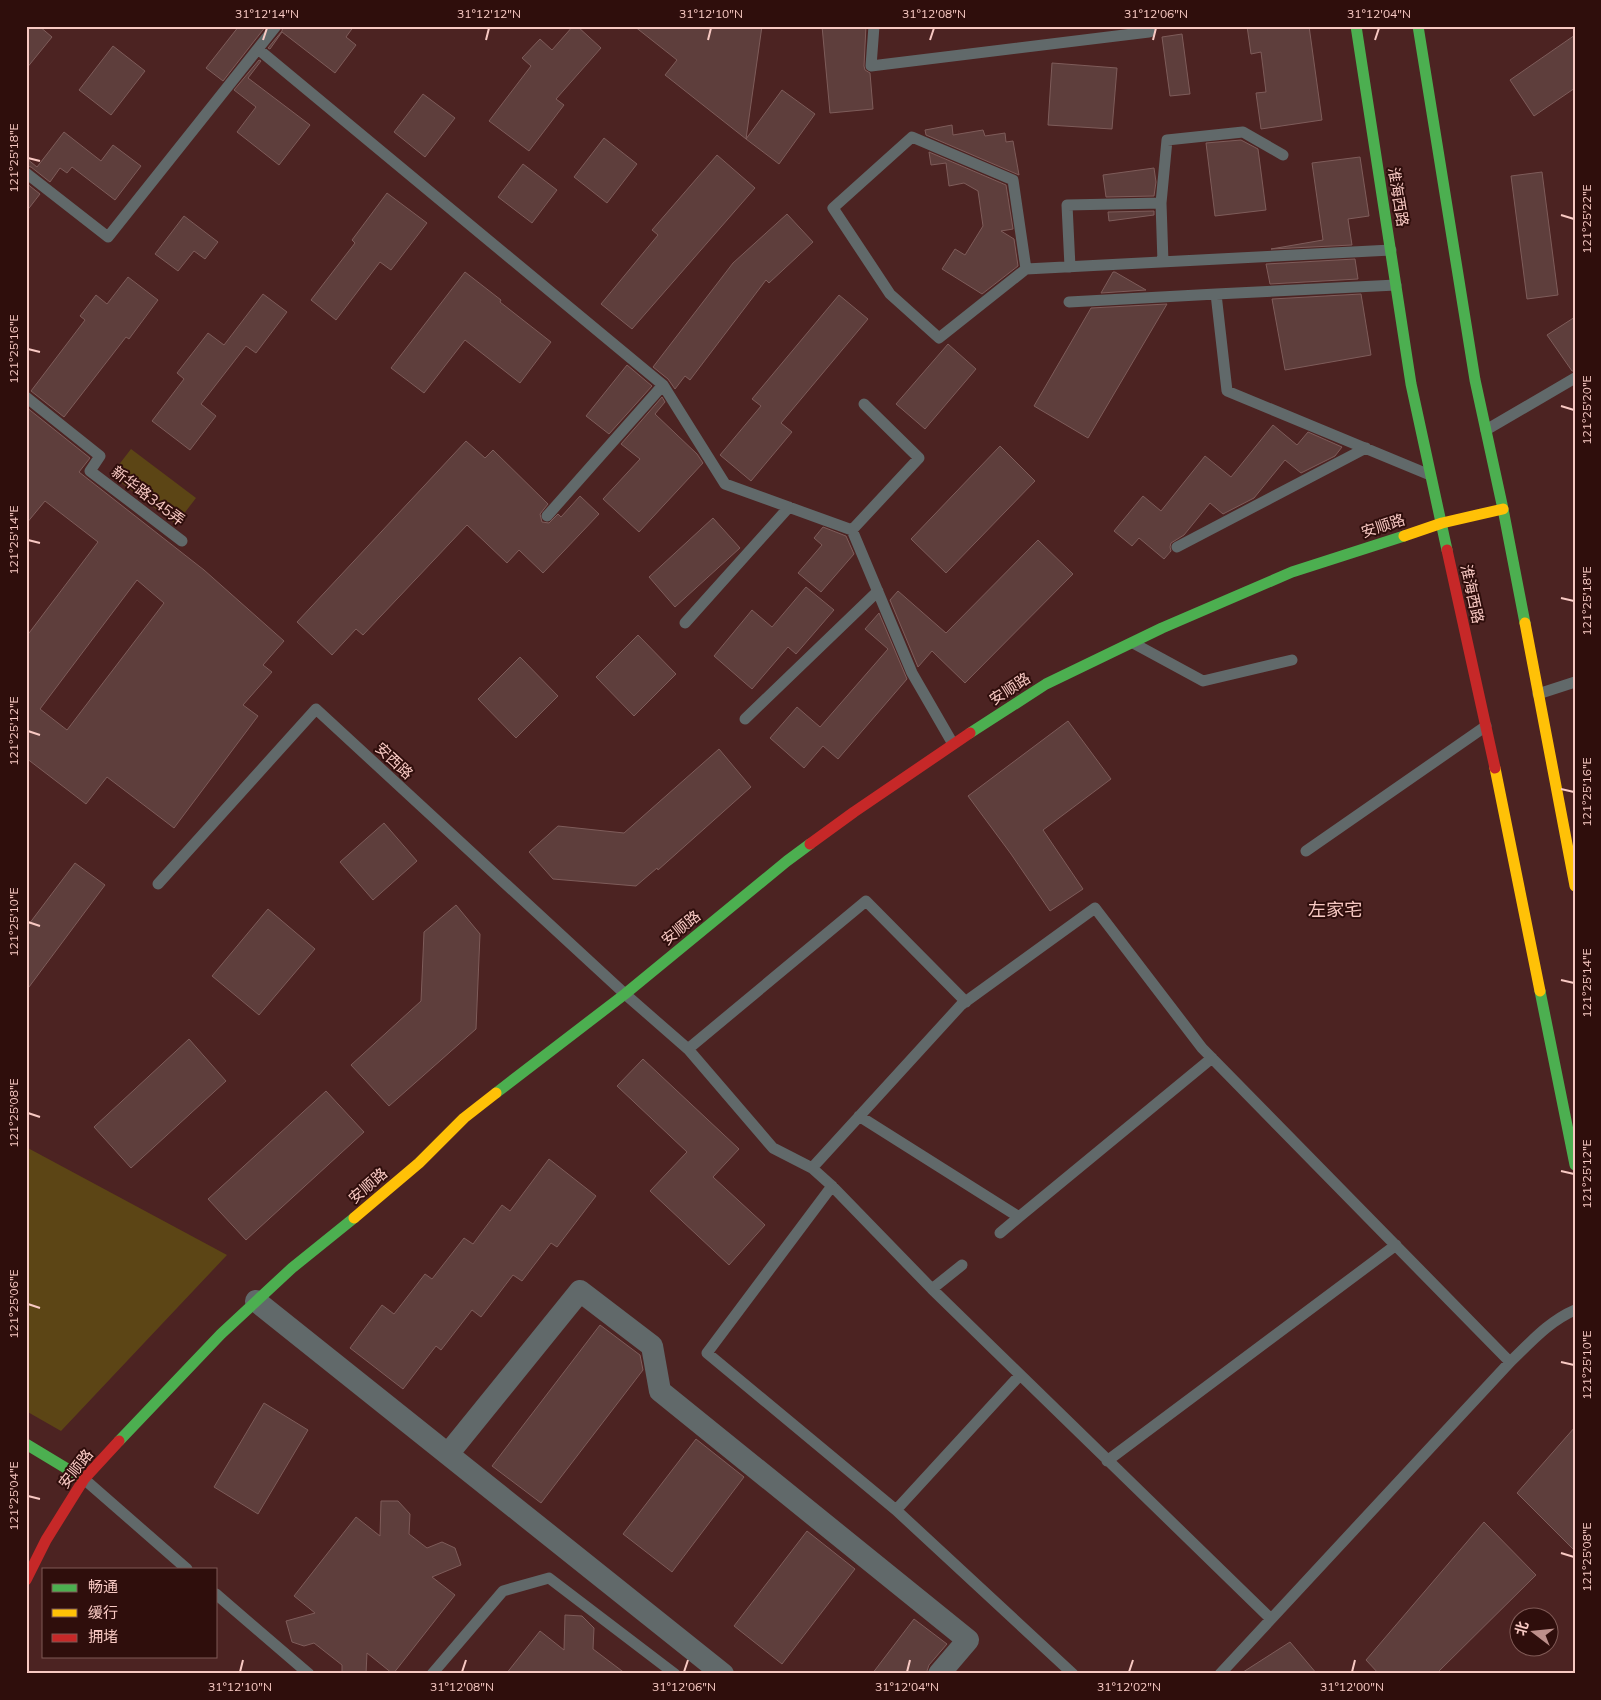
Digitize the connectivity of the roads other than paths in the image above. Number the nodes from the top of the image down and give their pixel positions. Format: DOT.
graph roads {
  1 [pos="276,26"];
  2 [pos="874,26"];
  3 [pos="1150,26"];
  4 [pos="1356,26"];
  5 [pos="1418,26"];
  6 [pos="258,49"];
  7 [pos="1283,155"];
  8 [pos="26,173"];
  9 [pos="1162,203"];
  10 [pos="1391,250"];
  11 [pos="1163,262"];
  12 [pos="1070,267"];
  13 [pos="1026,269"];
  14 [pos="1396,285"];
  15 [pos="1216,294"];
  16 [pos="1068,302"];
  17 [pos="1575,378"];
  18 [pos="663,385"];
  19 [pos="26,398"];
  20 [pos="864,404"];
  21 [pos="1486,430"];
  22 [pos="1366,448"];
  23 [pos="1432,475"];
  24 [pos="789,507"];
  25 [pos="1503,509"];
  26 [pos="547,516"];
  27 [pos="1442,523"];
  28 [pos="852,530"];
  29 [pos="182,541"];
  30 [pos="1176,546"];
  31 [pos="878,591"];
  32 [pos="685,623"];
  33 [pos="1132,642"];
  34 [pos="1292,660"];
  35 [pos="1575,682"];
  36 [pos="1538,694"];
  37 [pos="745,719"];
  38 [pos="1486,726"];
  39 [pos="953,744"];
  40 [pos="1554,783"];
  41 [pos="1568,789"];
  42 [pos="1306,851"];
  43 [pos="158,884"];
  44 [pos="1575,886"];
  45 [pos="625,994"];
  46 [pos="966,1002"];
  47 [pos="688,1049"];
  48 [pos="1212,1058"];
  49 [pos="860,1116"];
  50 [pos="1575,1165"];
  51 [pos="812,1168"];
  52 [pos="832,1186"];
  53 [pos="1019,1217"];
  54 [pos="1000,1233"];
  55 [pos="1396,1246"];
  56 [pos="962,1265"];
  57 [pos="932,1289"];
  58 [pos="256,1301"];
  59 [pos="1575,1310"];
  60 [pos="1510,1362"];
  61 [pos="1020,1375"];
  62 [pos="26,1444"];
  63 [pos="448,1454"];
  64 [pos="1107,1461"];
  65 [pos="84,1479"];
  66 [pos="896,1510"];
  67 [pos="186,1568"];
  68 [pos="26,1580"];
  69 [pos="218,1596"];
  70 [pos="1271,1619"];
  71 [pos="309,1674"];
  72 [pos="432,1674"];
  73 [pos="675,1674"];
  74 [pos="723,1674"];
  75 [pos="939,1674"];
  76 [pos="1073,1674"];
  77 [pos="1220,1674"];
  1 -- 6 [label="lane"];
  2 -- 3 [label="lane"];
  4 -- 10 [label="main road, 淮海西路"];
  5 -- 21 [label="main road"];
  6 -- 8 [label="lane"];
  6 -- 18 [label="lane"];
  7 -- 9 [label="lane"];
  9 -- 11 [label="lane"];
  9 -- 12 [label="lane"];
  10 -- 11 [label="lane"];
  10 -- 14 [label="main road, 淮海西路"];
  11 -- 12 [label="lane"];
  12 -- 13 [label="lane"];
  13 -- 13 [label="lane"];
  14 -- 15 [label="lane"];
  14 -- 23 [label="main road, 淮海西路"];
  15 -- 16 [label="lane"];
  15 -- 22 [label="lane"];
  17 -- 21 [label="lane"];
  18 -- 24 [label="lane"];
  18 -- 26 [label="lane"];
  19 -- 29 [label="lane, 新华路345弄"];
  20 -- 28 [label="lane"];
  21 -- 25 [label="main road"];
  22 -- 23 [label="lane"];
  22 -- 30 [label="lane"];
  23 -- 27 [label="main road, 淮海西路"];
  24 -- 28 [label="lane"];
  24 -- 32 [label="lane"];
  25 -- 27 [label="main road, 安顺路"];
  25 -- 36 [label="main road"];
  27 -- 33 [label="main road, 安顺路"];
  27 -- 38 [label="main road, 淮海西路"];
  28 -- 31 [label="lane"];
  31 -- 37 [label="lane"];
  31 -- 39 [label="lane"];
  33 -- 34 [label="lane"];
  33 -- 39 [label="main road, 安顺路"];
  35 -- 36 [label="lane"];
  36 -- 40 [label="main road"];
  38 -- 42 [label="lane"];
  38 -- 50 [label="main road, 淮海西路"];
  39 -- 45 [label="main road, 安顺路"];
  40 -- 41 [label="lane"];
  40 -- 44 [label="main road"];
  43 -- 45 [label="lane, 安西路"];
  45 -- 47 [label="lane"];
  45 -- 58 [label="main road, 安顺路"];
  46 -- 47 [label="lane"];
  46 -- 48 [label="lane"];
  46 -- 49 [label="lane"];
  47 -- 51 [label="lane"];
  48 -- 53 [label="lane"];
  48 -- 55 [label="lane"];
  49 -- 51 [label="lane"];
  49 -- 53 [label="lane"];
  51 -- 52 [label="lane"];
  52 -- 57 [label="lane"];
  52 -- 66 [label="lane"];
  53 -- 54 [label="lane"];
  55 -- 60 [label="lane"];
  55 -- 64 [label="lane"];
  56 -- 57 [label="lane"];
  57 -- 61 [label="lane"];
  58 -- 63 [label="street"];
  58 -- 65 [label="main road, 安顺路"];
  59 -- 60 [label="lane"];
  60 -- 70 [label="lane"];
  61 -- 64 [label="lane"];
  61 -- 66 [label="lane"];
  62 -- 65 [label="main road"];
  63 -- 74 [label="street"];
  63 -- 75 [label="street"];
  64 -- 70 [label="lane"];
  65 -- 67 [label="lane"];
  65 -- 68 [label="main road, 安顺路"];
  66 -- 76 [label="lane"];
  69 -- 71 [label="lane"];
  70 -- 77 [label="lane"];
  72 -- 73 [label="lane"];
}
